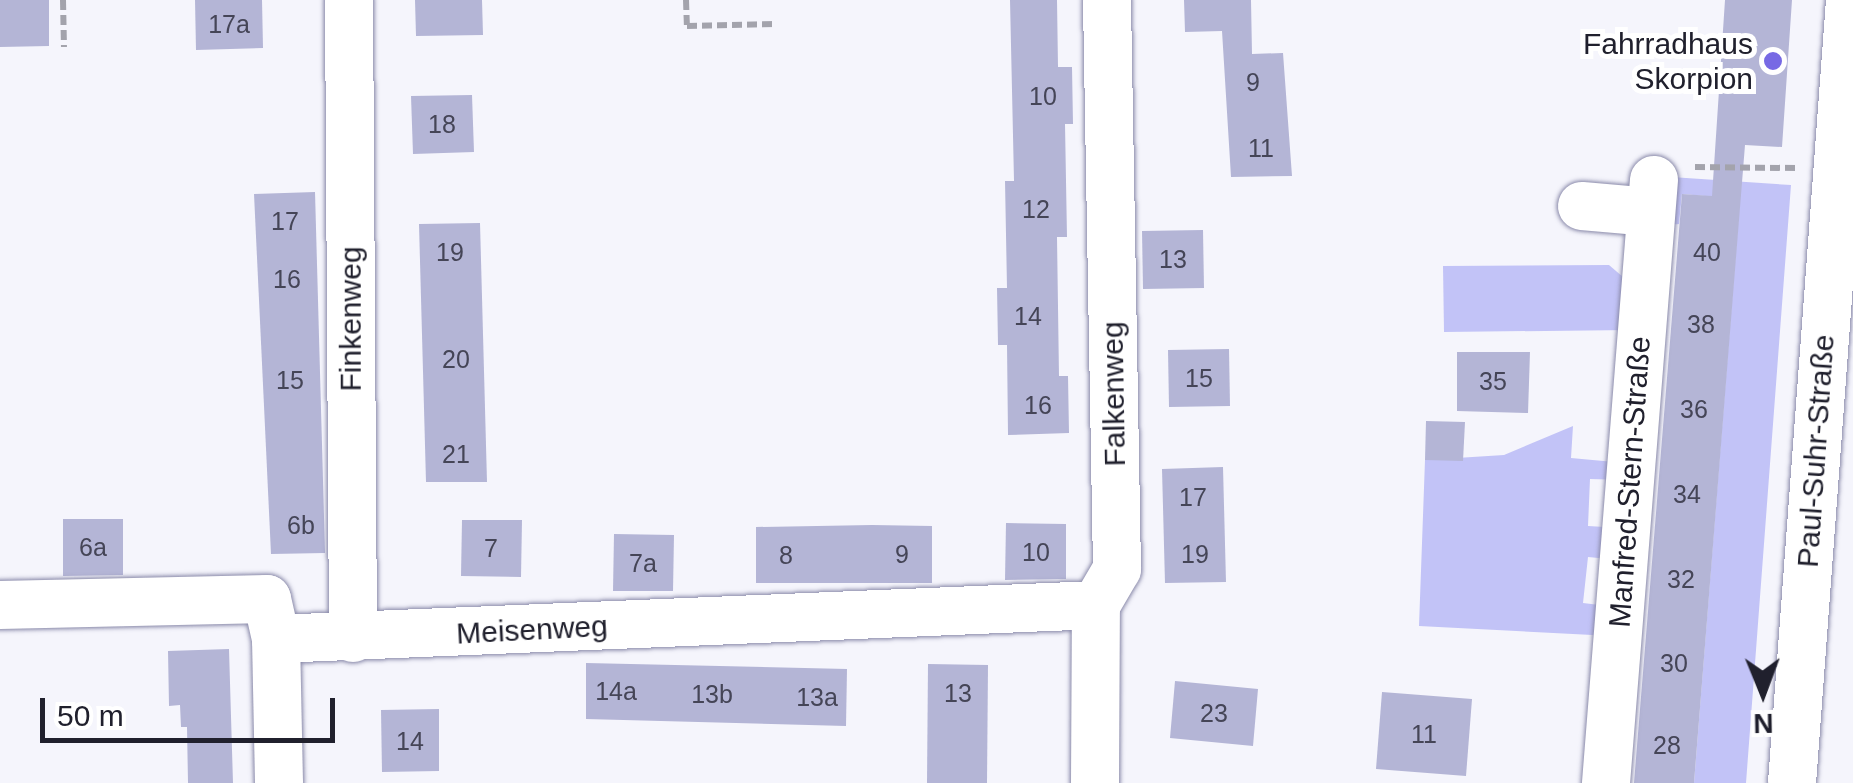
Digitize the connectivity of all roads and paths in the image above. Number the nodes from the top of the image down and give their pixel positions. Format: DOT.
graph roads {
  1 [pos="63,0"];
  2 [pos="349,0"];
  3 [pos="686,0"];
  4 [pos="1107,0"];
  5 [pos="1850,0"];
  6 [pos="776,24"];
  7 [pos="64,46"];
  8 [pos="1808,168"];
  9 [pos="1652,196"];
  10 [pos="1582,206"];
  11 [pos="0,605"];
  12 [pos="1096,605"];
  13 [pos="352,638"];
  14 [pos="276,639"];
  15 [pos="279,783"];
  16 [pos="1095,783"];
  17 [pos="1606,783"];
  18 [pos="1792,783"];
  1 -- 7 [label="path"];
  2 -- 13 [label="street, Finkenweg"];
  3 -- 6 [label="path"];
  4 -- 12 [label="street, Falkenweg"];
  5 -- 18 [label="street, Paul-Suhr-Straße"];
  8 -- 9 [label="path"];
  9 -- 10 [label="street"];
  9 -- 17 [label="street, Manfred-Stern-Straße"];
  11 -- 14 [label="street"];
  12 -- 13 [label="street, Meisenweg"];
  12 -- 16 [label="street, Falkenweg"];
  13 -- 14 [label="street, Meisenweg"];
  14 -- 15 [label="street"];
}
